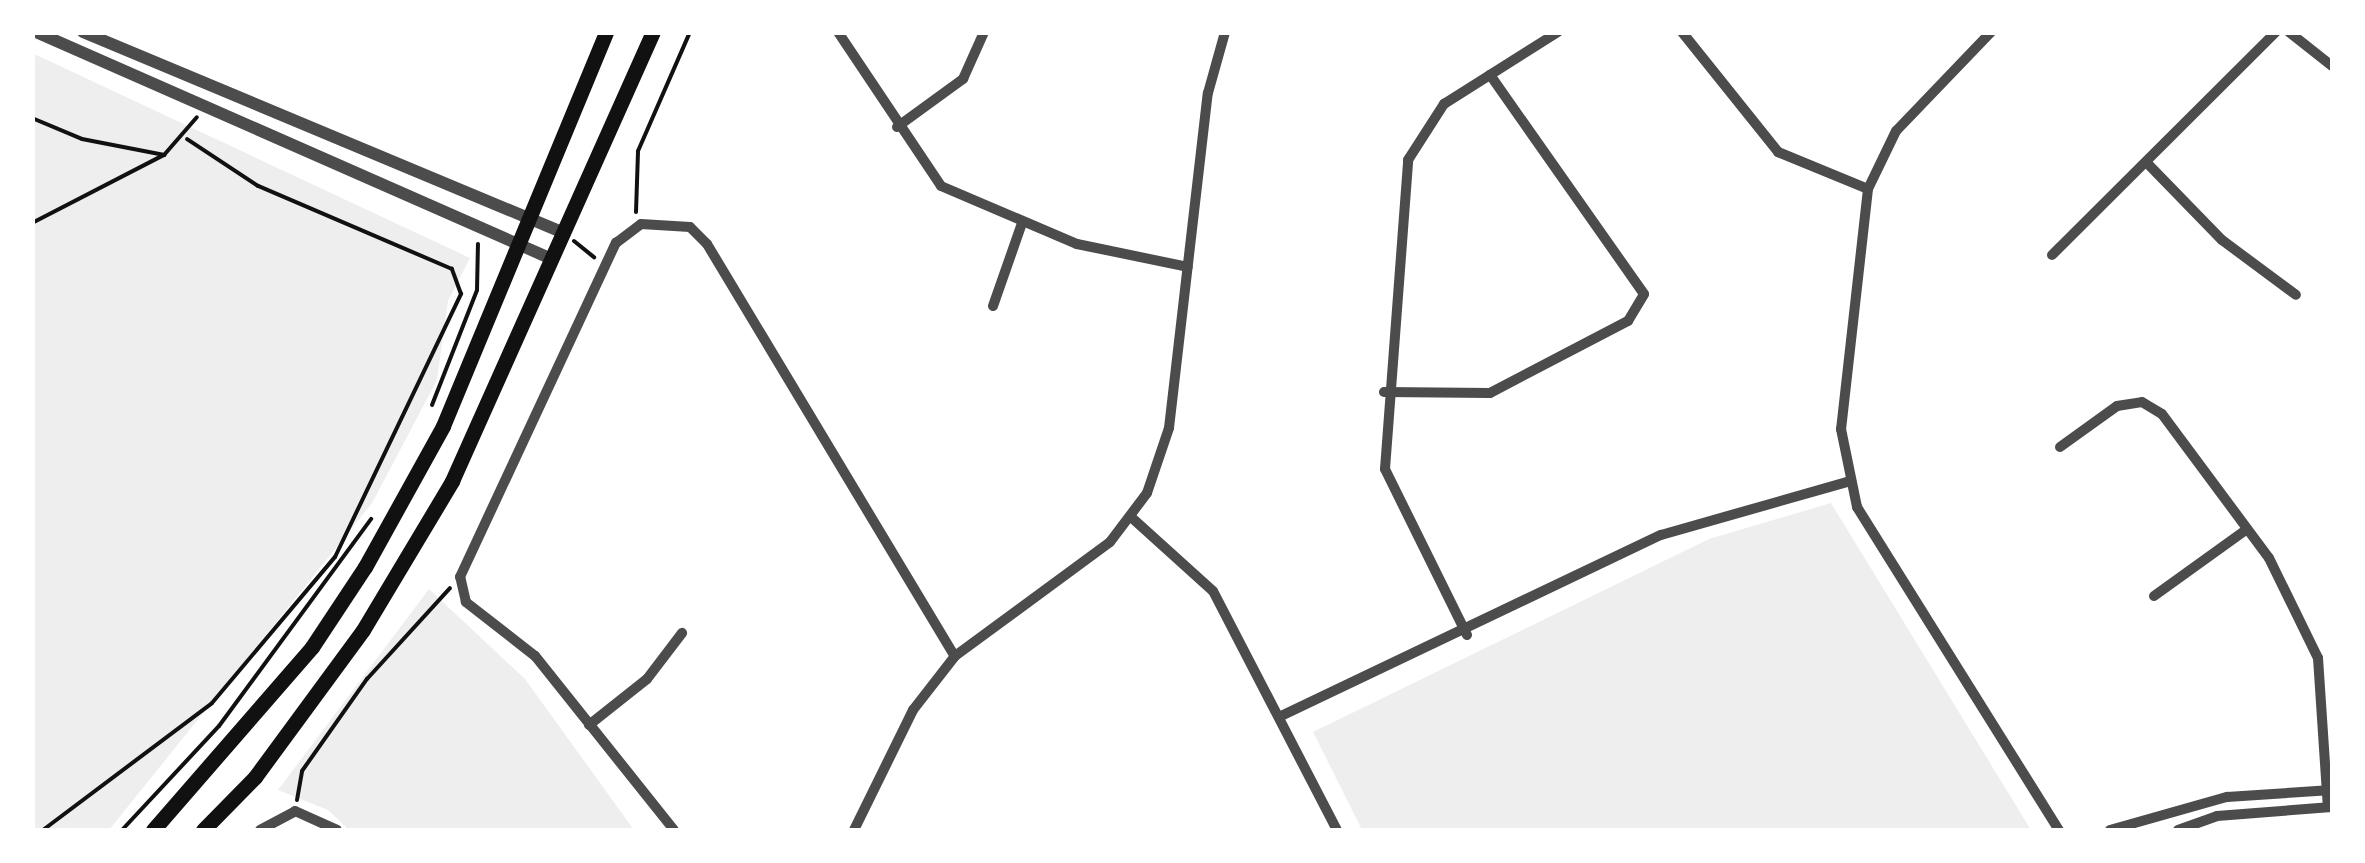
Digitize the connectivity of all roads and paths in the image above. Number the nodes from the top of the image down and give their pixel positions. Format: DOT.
graph roads {
  1 [pos="36,32"];
  2 [pos="83,32"];
  3 [pos="606,32"];
  4 [pos="654,32"];
  5 [pos="690,32"];
  6 [pos="838,32"];
  7 [pos="984,32"];
  8 [pos="1225,32"];
  9 [pos="1558,32"];
  10 [pos="1682,32"];
  11 [pos="1991,32"];
  12 [pos="2276,32"];
  13 [pos="2289,32"];
  14 [pos="2332,66"];
  15 [pos="1490,75"];
  16 [pos="32,118"];
  17 [pos="897,128"];
  18 [pos="187,139"];
  19 [pos="2148,164"];
  20 [pos="1868,189"];
  21 [pos="526,218"];
  22 [pos="1022,223"];
  23 [pos="32,224"];
  24 [pos="635,227"];
  25 [pos="484,229"];
  26 [pos="564,233"];
  27 [pos="515,242"];
  28 [pos="2052,255"];
  29 [pos="552,259"];
  30 [pos="606,266"];
  31 [pos="1188,267"];
  32 [pos="2296,295"];
  33 [pos="992,306"];
  34 [pos="1384,392"];
  35 [pos="427,419"];
  36 [pos="2060,446"];
  37 [pos="1847,482"];
  38 [pos="374,516"];
  39 [pos="1131,517"];
  40 [pos="2246,530"];
  41 [pos="460,578"];
  42 [pos="2154,596"];
  43 [pos="682,634"];
  44 [pos="1466,635"];
  45 [pos="955,656"];
  46 [pos="1281,716"];
  47 [pos="589,725"];
  48 [pos="2330,790"];
  49 [pos="2330,807"];
  50 [pos="295,811"];
  51 [pos="43,830"];
  52 [pos="122,830"];
  53 [pos="153,830"];
  54 [pos="203,830"];
  55 [pos="260,830"];
  56 [pos="337,830"];
  57 [pos="674,830"];
  58 [pos="854,830"];
  59 [pos="1337,830"];
  60 [pos="2059,830"];
  61 [pos="2110,830"];
  62 [pos="2178,830"];
  1 -- 25 [label="street"];
  2 -- 21 [label="street"];
  3 -- 21 [label="main road"];
  4 -- 26 [label="main road"];
  5 -- 24 [label="path"];
  6 -- 17 [label="street"];
  7 -- 17 [label="street"];
  8 -- 31 [label="street"];
  9 -- 15 [label="street"];
  10 -- 20 [label="street"];
  11 -- 20 [label="street"];
  12 -- 19 [label="street"];
  13 -- 14 [label="street"];
  15 -- 34 [label="street"];
  15 -- 34 [label="street"];
  16 -- 23 [label="path"];
  17 -- 22 [label="street"];
  18 -- 51 [label="path"];
  19 -- 28 [label="street"];
  19 -- 32 [label="street"];
  20 -- 37 [label="street"];
  21 -- 26 [label="street"];
  21 -- 27 [label="main road"];
  22 -- 31 [label="street"];
  22 -- 33 [label="street"];
  24 -- 30 [label="street"];
  24 -- 45 [label="street"];
  25 -- 27 [label="street"];
  25 -- 35 [label="path"];
  26 -- 29 [label="main road"];
  26 -- 30 [label="path"];
  27 -- 29 [label="street"];
  27 -- 53 [label="main road"];
  29 -- 54 [label="main road"];
  30 -- 41 [label="street"];
  31 -- 39 [label="street"];
  34 -- 44 [label="street"];
  36 -- 40 [label="street"];
  37 -- 44 [label="street"];
  37 -- 60 [label="street"];
  38 -- 52 [label="path"];
  39 -- 45 [label="street"];
  39 -- 46 [label="street"];
  40 -- 42 [label="street"];
  40 -- 48 [label="street"];
  41 -- 47 [label="street"];
  41 -- 50 [label="path"];
  43 -- 47 [label="street"];
  44 -- 46 [label="street"];
  45 -- 58 [label="street"];
  46 -- 59 [label="street"];
  47 -- 57 [label="street"];
  48 -- 49 [label="street"];
  48 -- 61 [label="street"];
  49 -- 62 [label="street"];
  50 -- 55 [label="street"];
  50 -- 56 [label="street"];
}
